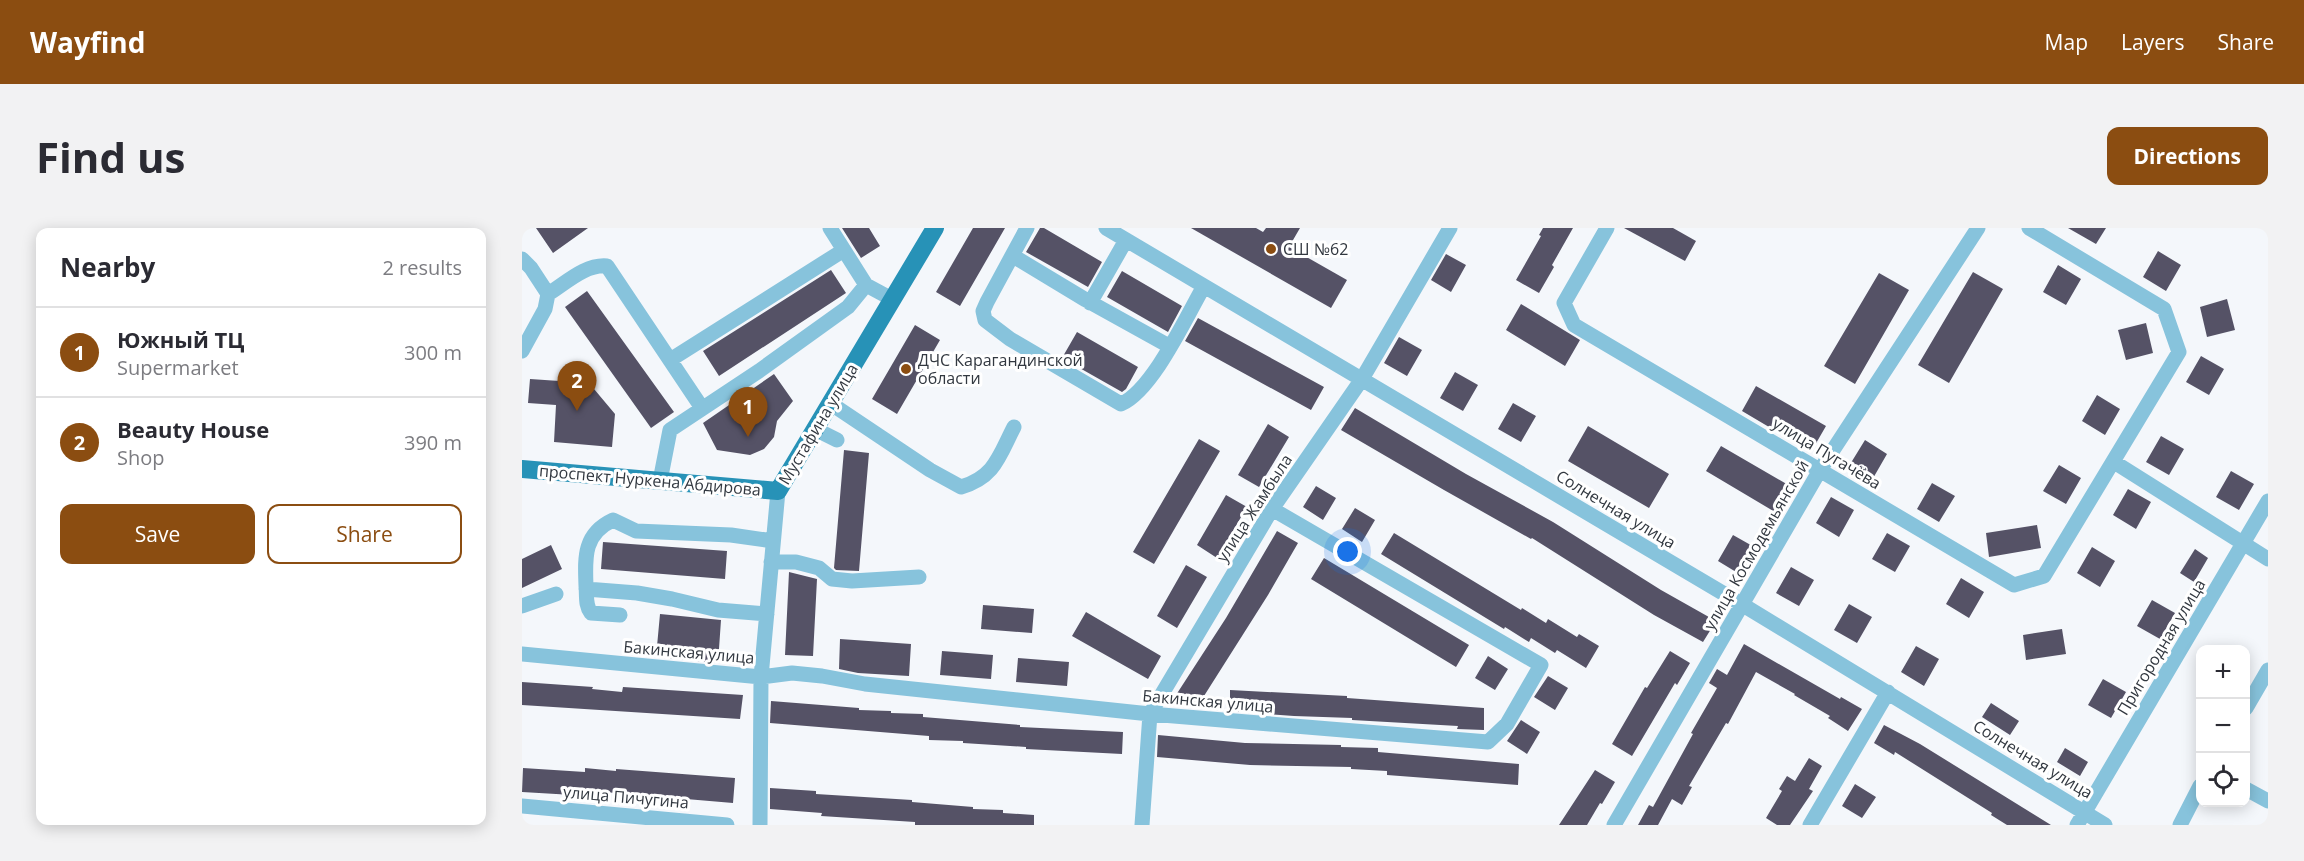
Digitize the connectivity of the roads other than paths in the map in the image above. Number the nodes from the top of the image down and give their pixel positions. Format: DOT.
graph roads {
  1 [pos="830,228"];
  2 [pos="935,228"];
  3 [pos="1027,228"];
  4 [pos="1106,228"];
  5 [pos="1450,228"];
  6 [pos="1607,228"];
  7 [pos="1978,228"];
  8 [pos="2029,228"];
  9 [pos="1126,240"];
  10 [pos="844,250"];
  11 [pos="1013,256"];
  12 [pos="522,260"];
  13 [pos="866,285"];
  14 [pos="1204,286"];
  15 [pos="548,294"];
  16 [pos="892,299"];
  17 [pos="1090,303"];
  18 [pos="1169,346"];
  19 [pos="522,351"];
  20 [pos="670,360"];
  21 [pos="1362,380"];
  22 [pos="830,404"];
  23 [pos="702,408"];
  24 [pos="1014,427"];
  25 [pos="815,429"];
  26 [pos="837,440"];
  27 [pos="2114,462"];
  28 [pos="522,469"];
  29 [pos="1820,470"];
  30 [pos="660,481"];
  31 [pos="778,491"];
  32 [pos="2268,501"];
  33 [pos="1272,509"];
  34 [pos="773,541"];
  35 [pos="2243,543"];
  36 [pos="2268,559"];
  37 [pos="771,562"];
  38 [pos="919,577"];
  39 [pos="586,589"];
  40 [pos="556,594"];
  41 [pos="1743,605"];
  42 [pos="522,606"];
  43 [pos="767,614"];
  44 [pos="620,615"];
  45 [pos="522,654"];
  46 [pos="2268,670"];
  47 [pos="761,677"];
  48 [pos="1888,692"];
  49 [pos="2250,701"];
  50 [pos="1150,714"];
  51 [pos="2250,791"];
  52 [pos="2196,794"];
  53 [pos="2268,801"];
  54 [pos="522,807"];
  55 [pos="2085,811"];
  56 [pos="727,825"];
  57 [pos="760,825"];
  58 [pos="1142,825"];
  59 [pos="1614,825"];
  60 [pos="1810,825"];
  61 [pos="2077,825"];
  62 [pos="2105,825"];
  63 [pos="2180,825"];
  1 -- 10 [label="street"];
  2 -- 16 [label="main road, Мустафина улица"];
  3 -- 11 [label="street"];
  4 -- 9 [label="street, Солнечная улица"];
  5 -- 21 [label="street, улица Жамбыла"];
  6 -- 29 [label="street, улица Пугачёва"];
  7 -- 29 [label="street, улица Космодемьянской"];
  8 -- 27 [label="street, улица Пугачёва"];
  9 -- 14 [label="street, Солнечная улица"];
  9 -- 17 [label="street"];
  10 -- 13 [label="street"];
  10 -- 20 [label="street"];
  11 -- 17 [label="street"];
  11 -- 18 [label="street"];
  12 -- 15 [label="street"];
  13 -- 16 [label="street"];
  13 -- 23 [label="street"];
  14 -- 18 [label="street"];
  14 -- 21 [label="street, Солнечная улица"];
  15 -- 19 [label="street"];
  15 -- 20 [label="street"];
  16 -- 22 [label="main road, Мустафина улица"];
  17 -- 18 [label="street"];
  20 -- 23 [label="street"];
  21 -- 33 [label="street, улица Жамбыла"];
  21 -- 41 [label="street, Солнечная улица"];
  22 -- 24 [label="street"];
  22 -- 25 [label="main road, Мустафина улица"];
  23 -- 30 [label="street"];
  25 -- 26 [label="street"];
  25 -- 31 [label="main road, Мустафина улица"];
  27 -- 29 [label="street, улица Пугачёва"];
  27 -- 35 [label="street"];
  28 -- 30 [label="main road, проспект Нуркена Абдирова"];
  29 -- 41 [label="street, улица Космодемьянской"];
  30 -- 31 [label="main road, проспект Нуркена Абдирова"];
  31 -- 34 [label="street, Мустафина улица"];
  32 -- 35 [label="street, Пригородная улица"];
  33 -- 50 [label="street, улица Жамбыла"];
  33 -- 50 [label="street, Бакинская улица"];
  34 -- 37 [label="street, Мустафина улица"];
  34 -- 39 [label="street"];
  35 -- 36 [label="street"];
  35 -- 55 [label="street, Пригородная улица"];
  37 -- 38 [label="street"];
  37 -- 43 [label="street, Мустафина улица"];
  39 -- 43 [label="street"];
  39 -- 44 [label="street"];
  40 -- 42 [label="street"];
  41 -- 48 [label="street, Солнечная улица"];
  41 -- 59 [label="street, улица Космодемьянской"];
  43 -- 47 [label="street, Мустафина улица"];
  45 -- 47 [label="street, Бакинская улица"];
  46 -- 49 [label="street"];
  47 -- 50 [label="street, Бакинская улица"];
  47 -- 57 [label="street, Мустафина улица"];
  48 -- 55 [label="street, Солнечная улица"];
  48 -- 60 [label="street"];
  50 -- 58 [label="street, улица Жамбыла"];
  51 -- 53 [label="street"];
  52 -- 63 [label="street"];
  54 -- 56 [label="street, улица Пичугина"];
  55 -- 61 [label="street, Пригородная улица"];
  55 -- 62 [label="street, Солнечная улица"];
}
